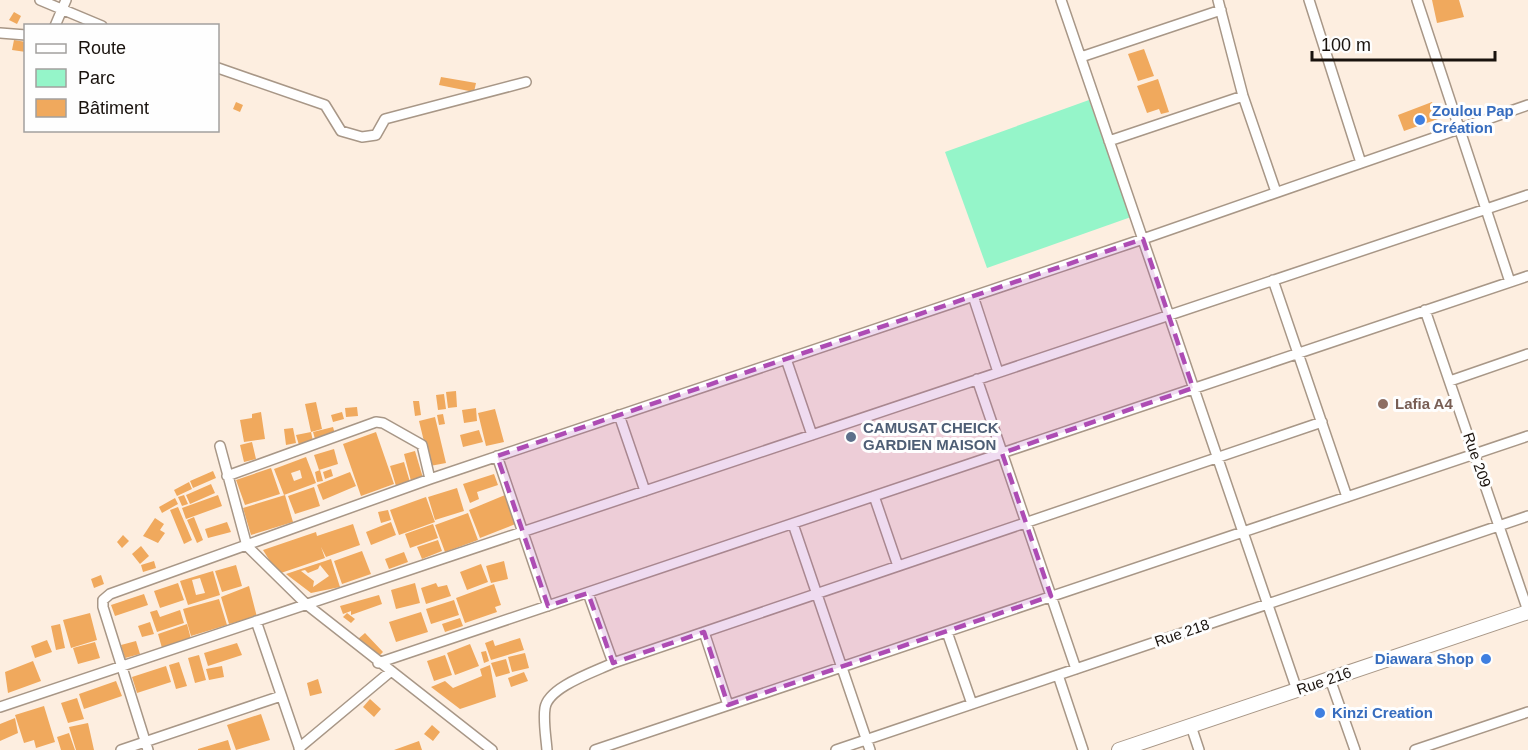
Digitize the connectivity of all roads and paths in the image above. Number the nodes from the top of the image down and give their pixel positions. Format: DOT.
graph roads {
  1 [pos="40,0"];
  2 [pos="66,0"];
  3 [pos="1061,0"];
  4 [pos="1218,0"];
  5 [pos="1309,0"];
  6 [pos="1417,0"];
  7 [pos="1221,10"];
  8 [pos="62,11"];
  9 [pos="57,24"];
  10 [pos="97,24"];
  11 [pos="0,33"];
  12 [pos="24,35"];
  13 [pos="1080,57"];
  14 [pos="219,68"];
  15 [pos="526,82"];
  16 [pos="1243,96"];
  17 [pos="1528,105"];
  18 [pos="1459,130"];
  19 [pos="1109,141"];
  20 [pos="1361,163"];
  21 [pos="1276,192"];
  22 [pos="1528,195"];
  23 [pos="1486,209"];
  24 [pos="1143,239"];
  25 [pos="1528,276"];
  26 [pos="1273,280"];
  27 [pos="1510,282"];
  28 [pos="973,296"];
  29 [pos="1425,310"];
  30 [pos="1168,315"];
  31 [pos="1298,353"];
  32 [pos="1528,354"];
  33 [pos="786,358"];
  34 [pos="998,372"];
  35 [pos="977,379"];
  36 [pos="1450,381"];
  37 [pos="1194,388"];
  38 [pos="619,415"];
  39 [pos="1322,422"];
  40 [pos="812,435"];
  41 [pos="1528,435"];
  42 [pos="220,446"];
  43 [pos="1002,453"];
  44 [pos="1474,454"];
  45 [pos="497,456"];
  46 [pos="1217,458"];
  47 [pos="227,476"];
  48 [pos="430,478"];
  49 [pos="645,490"];
  50 [pos="874,496"];
  51 [pos="1347,496"];
  52 [pos="1528,516"];
  53 [pos="1026,523"];
  54 [pos="793,524"];
  55 [pos="1499,526"];
  56 [pos="523,532"];
  57 [pos="1242,532"];
  58 [pos="247,546"];
  59 [pos="898,567"];
  60 [pos="588,593"];
  61 [pos="817,594"];
  62 [pos="1051,596"];
  63 [pos="306,604"];
  64 [pos="1267,604"];
  65 [pos="548,606"];
  66 [pos="1528,611"];
  67 [pos="256,621"];
  68 [pos="705,632"];
  69 [pos="947,632"];
  70 [pos="378,663"];
  71 [pos="613,663"];
  72 [pos="120,667"];
  73 [pos="842,667"];
  74 [pos="1076,669"];
  75 [pos="390,672"];
  76 [pos="1058,675"];
  77 [pos="1330,679"];
  78 [pos="1296,690"];
  79 [pos="281,696"];
  80 [pos="972,704"];
  81 [pos="728,705"];
  82 [pos="0,707"];
  83 [pos="1528,712"];
  84 [pos="1191,726"];
  85 [pos="867,740"];
  86 [pos="146,746"];
  87 [pos="300,749"];
  88 [pos="121,750"];
  89 [pos="492,750"];
  90 [pos="546,750"];
  91 [pos="595,750"];
  92 [pos="836,750"];
  93 [pos="870,750"];
  94 [pos="1083,750"];
  95 [pos="1119,750"];
  96 [pos="1199,750"];
  97 [pos="1355,750"];
  98 [pos="1415,750"];
  1 -- 8 [label="street"];
  2 -- 8 [label="street"];
  3 -- 13 [label="street"];
  4 -- 7 [label="street"];
  5 -- 20 [label="street"];
  6 -- 18 [label="street"];
  7 -- 13 [label="street"];
  7 -- 16 [label="street"];
  8 -- 9 [label="street"];
  8 -- 10 [label="street"];
  11 -- 12 [label="street"];
  13 -- 19 [label="street"];
  14 -- 15 [label="street"];
  16 -- 19 [label="street"];
  16 -- 21 [label="street"];
  17 -- 18 [label="street"];
  18 -- 20 [label="street"];
  18 -- 23 [label="street"];
  19 -- 24 [label="street"];
  20 -- 21 [label="street"];
  21 -- 24 [label="street"];
  22 -- 23 [label="street"];
  23 -- 26 [label="street"];
  23 -- 27 [label="street"];
  24 -- 28 [label="street"];
  24 -- 30 [label="street"];
  25 -- 27 [label="street"];
  26 -- 30 [label="street"];
  26 -- 31 [label="street"];
  27 -- 29 [label="street"];
  28 -- 33 [label="street"];
  28 -- 34 [label="street"];
  29 -- 31 [label="street"];
  29 -- 36 [label="street, Rue 209"];
  30 -- 34 [label="street"];
  30 -- 37 [label="street"];
  31 -- 37 [label="street"];
  31 -- 39 [label="street"];
  32 -- 36 [label="street"];
  33 -- 38 [label="street"];
  33 -- 40 [label="street"];
  34 -- 35 [label="street"];
  35 -- 40 [label="street"];
  35 -- 43 [label="street"];
  36 -- 44 [label="street, Rue 209"];
  37 -- 43 [label="street"];
  37 -- 46 [label="street"];
  38 -- 45 [label="street"];
  38 -- 49 [label="street"];
  39 -- 46 [label="street"];
  39 -- 51 [label="street"];
  40 -- 49 [label="street"];
  41 -- 44 [label="street"];
  42 -- 47 [label="street"];
  43 -- 50 [label="street"];
  43 -- 53 [label="street"];
  44 -- 51 [label="street"];
  44 -- 55 [label="street, Rue 209"];
  45 -- 48 [label="street"];
  45 -- 56 [label="street"];
  46 -- 53 [label="street"];
  46 -- 57 [label="street"];
  47 -- 48 [label="street"];
  47 -- 58 [label="street"];
  48 -- 58 [label="street"];
  49 -- 56 [label="street"];
  50 -- 54 [label="street"];
  50 -- 59 [label="street"];
  51 -- 57 [label="street"];
  52 -- 55 [label="street, Rue 218"];
  53 -- 59 [label="street"];
  53 -- 62 [label="street"];
  54 -- 60 [label="street"];
  54 -- 61 [label="street"];
  55 -- 64 [label="street, Rue 218"];
  55 -- 66 [label="street, Rue 209"];
  56 -- 63 [label="street"];
  56 -- 65 [label="street"];
  57 -- 62 [label="street"];
  57 -- 64 [label="street"];
  58 -- 63 [label="street"];
  58 -- 72 [label="street"];
  59 -- 61 [label="street"];
  60 -- 65 [label="street"];
  60 -- 71 [label="street"];
  61 -- 68 [label="street"];
  61 -- 73 [label="street"];
  62 -- 69 [label="street"];
  62 -- 74 [label="street"];
  63 -- 67 [label="street"];
  63 -- 70 [label="street"];
  64 -- 74 [label="street, Rue 218"];
  64 -- 78 [label="street"];
  65 -- 70 [label="street"];
  66 -- 77 [label="street, Rue 216"];
  67 -- 72 [label="street"];
  67 -- 79 [label="street"];
  68 -- 71 [label="street"];
  68 -- 81 [label="street"];
  69 -- 73 [label="street"];
  69 -- 80 [label="street"];
  70 -- 75 [label="street"];
  71 -- 90 [label="street"];
  72 -- 82 [label="street"];
  72 -- 86 [label="street"];
  73 -- 81 [label="street"];
  73 -- 85 [label="street"];
  74 -- 76 [label="street, Rue 218"];
  75 -- 87 [label="street"];
  75 -- 89 [label="street"];
  76 -- 80 [label="street, Rue 218"];
  76 -- 94 [label="street"];
  77 -- 78 [label="street, Rue 216"];
  77 -- 97 [label="street"];
  78 -- 84 [label="street, Rue 216"];
  79 -- 86 [label="street"];
  79 -- 87 [label="street"];
  80 -- 85 [label="street, Rue 218"];
  81 -- 91 [label="street"];
  83 -- 98 [label="street"];
  84 -- 95 [label="street, Rue 216"];
  84 -- 96 [label="street"];
  85 -- 92 [label="street, Rue 218"];
  85 -- 93 [label="street"];
  86 -- 88 [label="street"];
}
